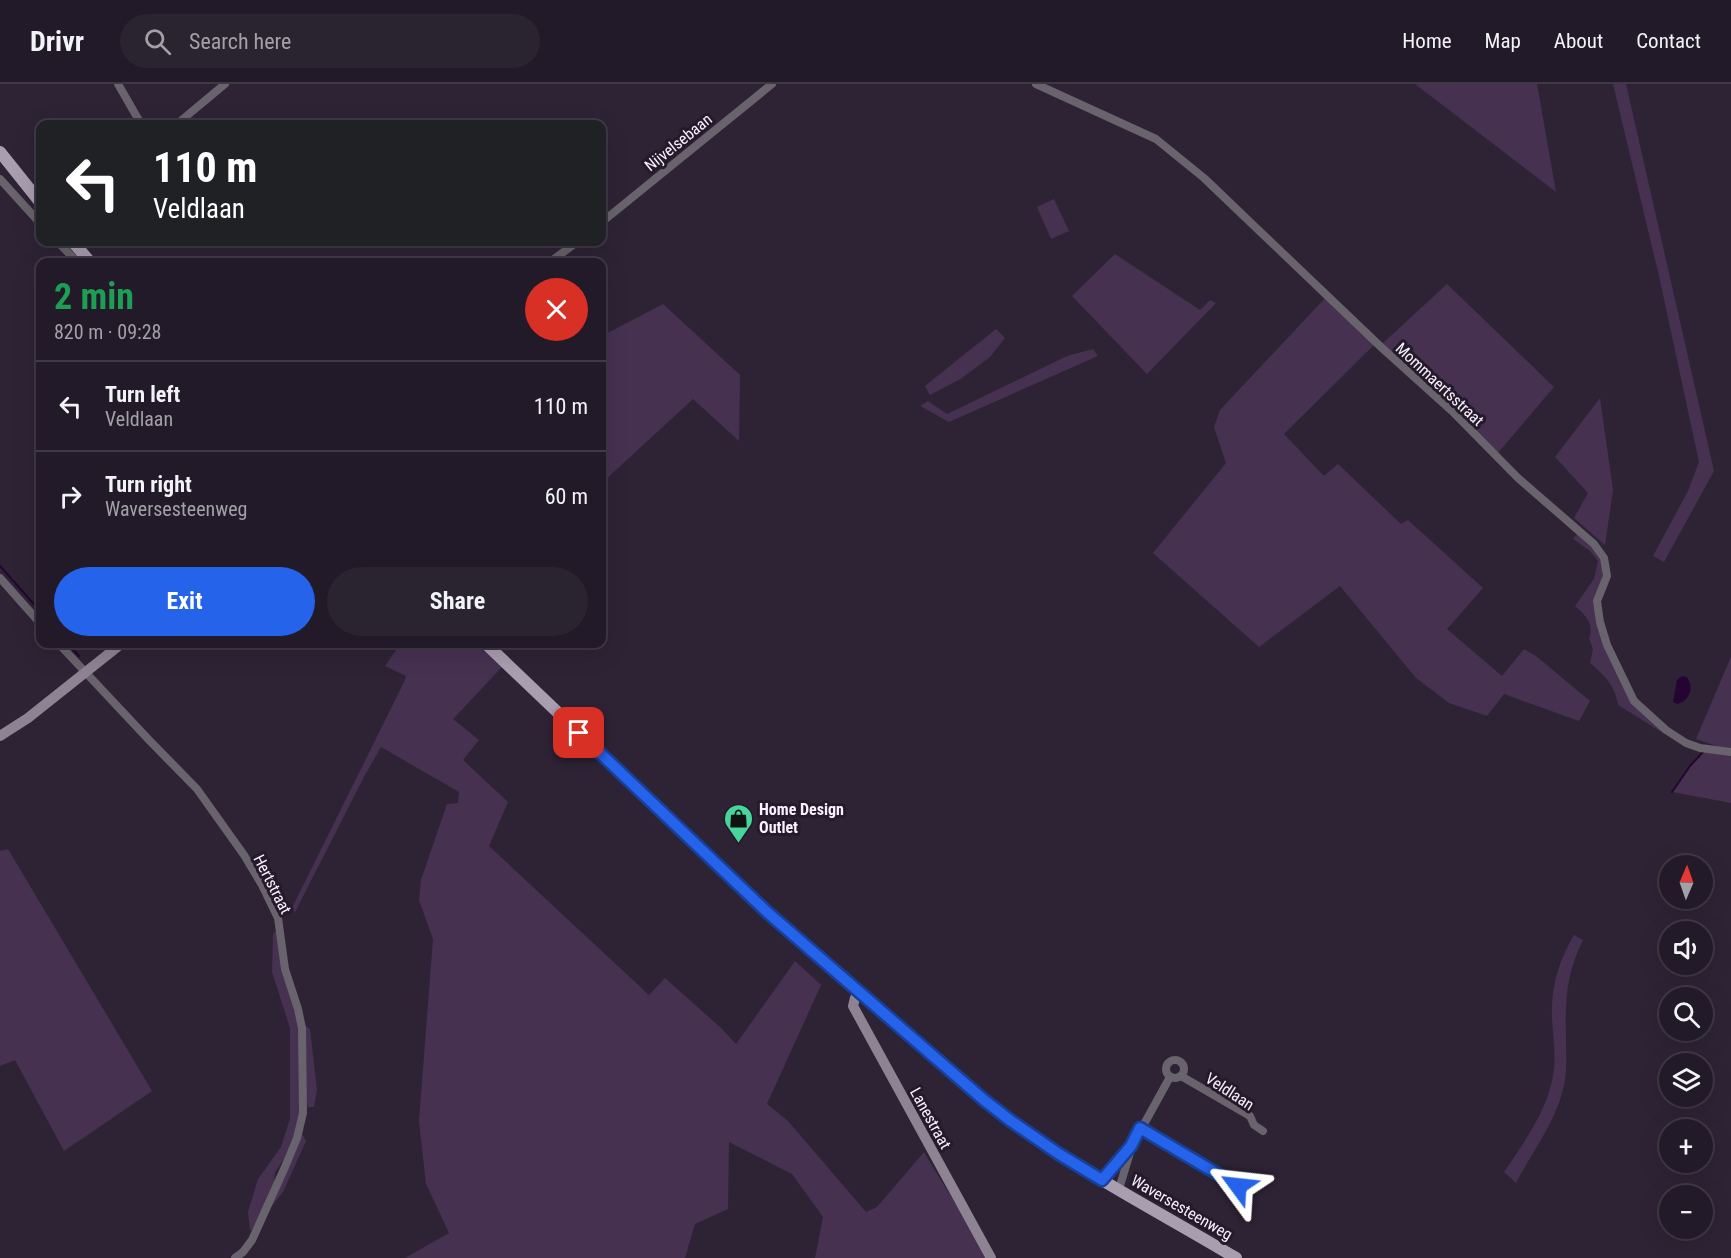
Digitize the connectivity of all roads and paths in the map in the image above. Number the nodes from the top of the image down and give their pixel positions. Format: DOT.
graph roads {
  1 [pos="118,84"];
  2 [pos="225,84"];
  3 [pos="772,84"];
  4 [pos="1036,84"];
  5 [pos="139,120"];
  6 [pos="182,120"];
  7 [pos="0,152"];
  8 [pos="0,179"];
  9 [pos="36,197"];
  10 [pos="36,219"];
  11 [pos="606,219"];
  12 [pos="62,246"];
  13 [pos="76,246"];
  14 [pos="572,246"];
  15 [pos="72,258"];
  16 [pos="87,258"];
  17 [pos="555,258"];
  18 [pos="0,578"];
  19 [pos="36,618"];
  20 [pos="63,648"];
  21 [pos="117,648"];
  22 [pos="490,648"];
  23 [pos="86,674"];
  24 [pos="0,736"];
  25 [pos="1731,752"];
  26 [pos="859,992"];
  27 [pos="1181,1076"];
  28 [pos="1170,1077"];
  29 [pos="1140,1128"];
  30 [pos="1263,1131"];
  31 [pos="1131,1146"];
  32 [pos="1102,1180"];
  33 [pos="1238,1186"];
  34 [pos="1119,1189"];
  35 [pos="235,1258"];
  36 [pos="991,1258"];
  37 [pos="1236,1258"];
  1 -- 5 [label="street"];
  2 -- 6 [label="street"];
  3 -- 11 [label="street, Nijvelsebaan"];
  4 -- 25 [label="street, Mommaertsstraat"];
  7 -- 9 [label="main road"];
  8 -- 10 [label="street"];
  12 -- 15 [label="street"];
  13 -- 16 [label="main road"];
  14 -- 17 [label="street"];
  18 -- 19 [label="street"];
  20 -- 23 [label="street, Hertstraat"];
  21 -- 23 [label="street"];
  22 -- 26 [label="main road, Waversesteenweg"];
  23 -- 24 [label="street"];
  23 -- 35 [label="street, Hertstraat"];
  26 -- 32 [label="main road, Waversesteenweg"];
  26 -- 36 [label="street, Lanestraat"];
  27 -- 28 [label="street, Veldlaan"];
  27 -- 28 [label="street, Veldlaan"];
  27 -- 30 [label="street, Veldlaan"];
  28 -- 29 [label="street, Veldlaan"];
  29 -- 31 [label="street, Veldlaan"];
  29 -- 33 [label="street"];
  31 -- 32 [label="street, Veldlaan"];
  31 -- 34 [label="street, Veldlaan"];
  32 -- 34 [label="main road, Waversesteenweg"];
  34 -- 37 [label="main road, Waversesteenweg"];
}
